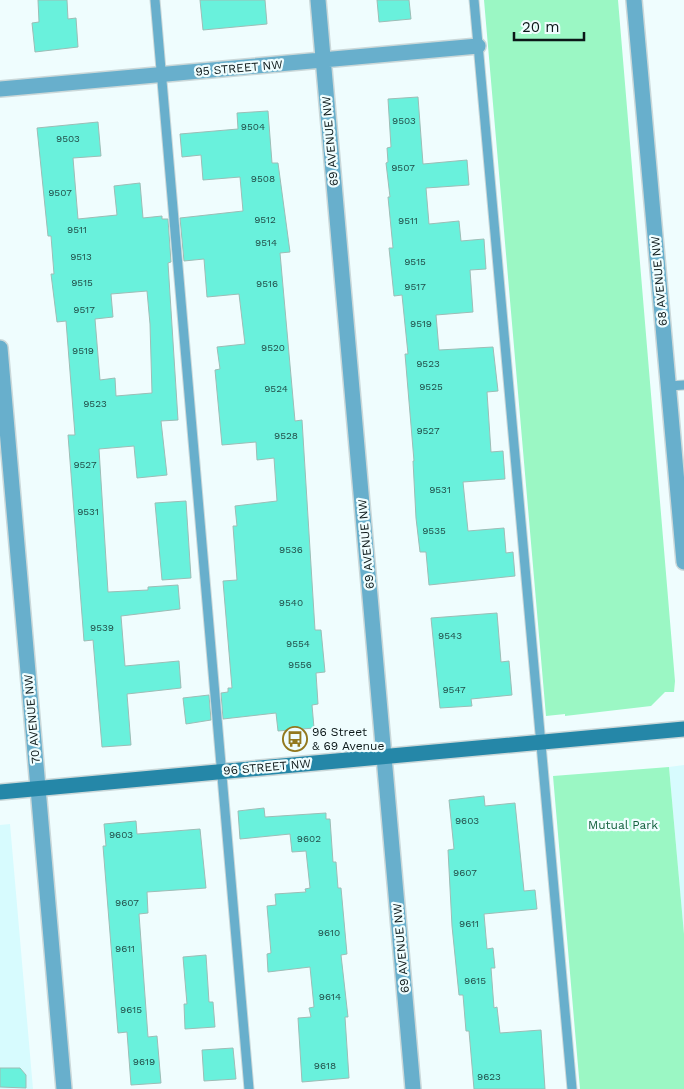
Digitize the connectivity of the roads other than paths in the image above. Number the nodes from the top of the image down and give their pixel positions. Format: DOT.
graph roads {
  1 [pos="155,0"];
  2 [pos="318,0"];
  3 [pos="474,0"];
  4 [pos="634,0"];
  5 [pos="478,46"];
  6 [pos="322,60"];
  7 [pos="162,74"];
  8 [pos="0,89"];
  9 [pos="0,348"];
  10 [pos="684,385"];
  11 [pos="669,386"];
  12 [pos="684,562"];
  13 [pos="684,729"];
  14 [pos="540,742"];
  15 [pos="385,756"];
  16 [pos="222,771"];
  17 [pos="38,789"];
  18 [pos="0,792"];
  19 [pos="64,1089"];
  20 [pos="249,1089"];
  21 [pos="413,1089"];
  22 [pos="572,1089"];
  1 -- 7 [label="lane"];
  2 -- 6 [label="street, 69 AVENUE NW"];
  3 -- 5 [label="lane"];
  4 -- 11 [label="street, 68 AVENUE NW"];
  5 -- 6 [label="street, 95 STREET NW"];
  5 -- 14 [label="lane"];
  6 -- 7 [label="street, 95 STREET NW"];
  6 -- 15 [label="street, 69 AVENUE NW"];
  7 -- 8 [label="street, 95 STREET NW"];
  7 -- 16 [label="lane"];
  9 -- 17 [label="street, 70 AVENUE NW"];
  10 -- 11 [label="lane"];
  11 -- 12 [label="street, 68 AVENUE NW"];
  13 -- 14 [label="street, 96 STREET NW"];
  14 -- 15 [label="street, 96 STREET NW"];
  14 -- 22 [label="lane"];
  15 -- 16 [label="street, 96 STREET NW"];
  15 -- 21 [label="street, 69 AVENUE NW"];
  16 -- 17 [label="street, 96 STREET NW"];
  16 -- 20 [label="lane"];
  17 -- 18 [label="street, 96 STREET NW"];
  17 -- 19 [label="street, 70 AVENUE NW"];
}
